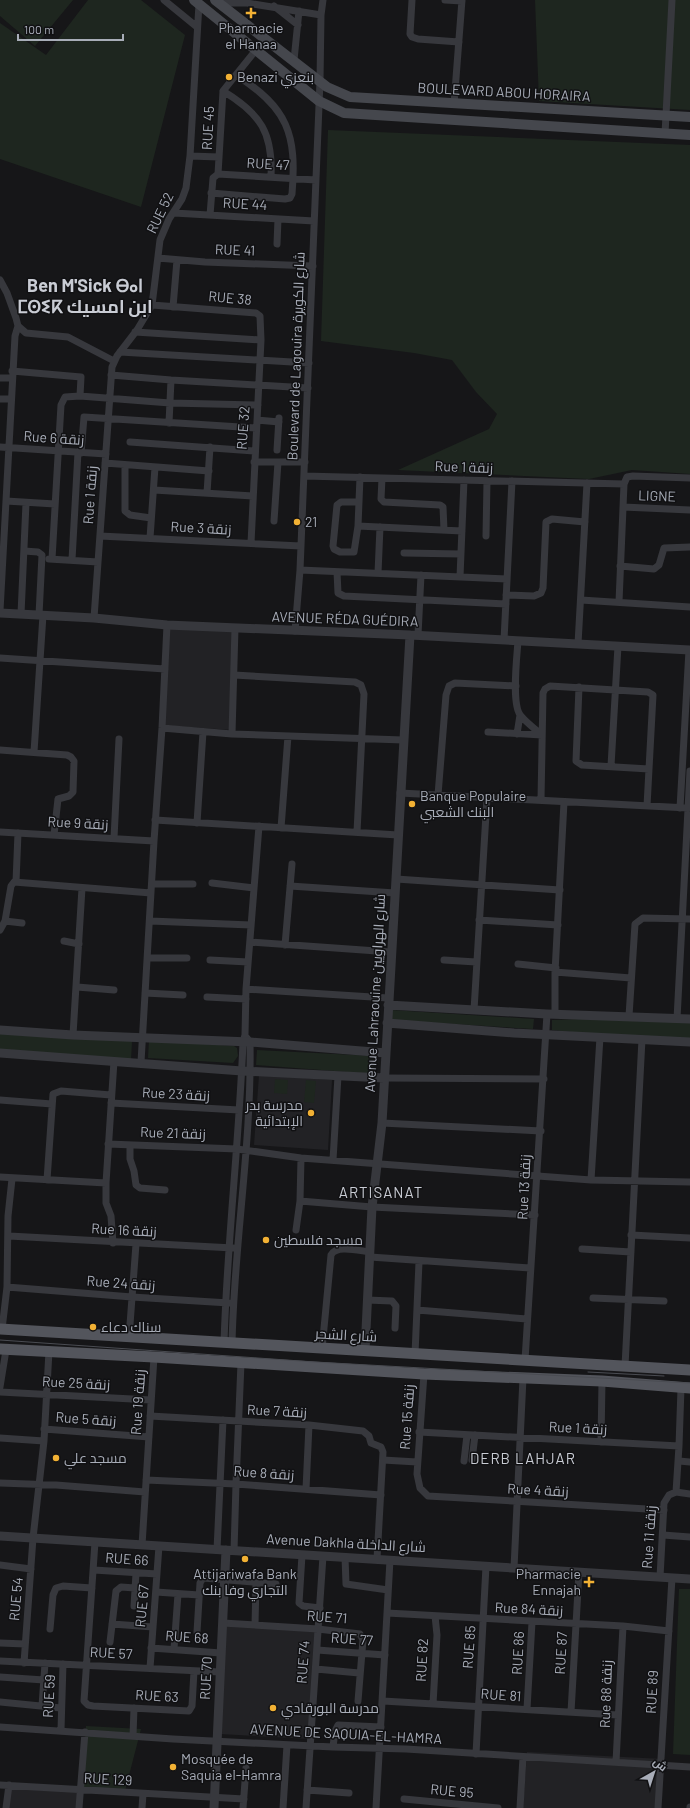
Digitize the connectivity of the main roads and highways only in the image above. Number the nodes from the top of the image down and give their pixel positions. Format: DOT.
graph roads {
  1 [pos="217,1"];
  2 [pos="196,2"];
  3 [pos="690,116"];
  4 [pos="690,135"];
  5 [pos="1,1329"];
  6 [pos="3,1350"];
  7 [pos="690,1370"];
  8 [pos="685,1388"];
  1 -- 3 [label="main road, BOULEVARD ABOU HORAIRA"];
  2 -- 4 [label="main road"];
  5 -- 7 [label="main road, شارع الشجر"];
  6 -- 8 [label="main road"];
}
